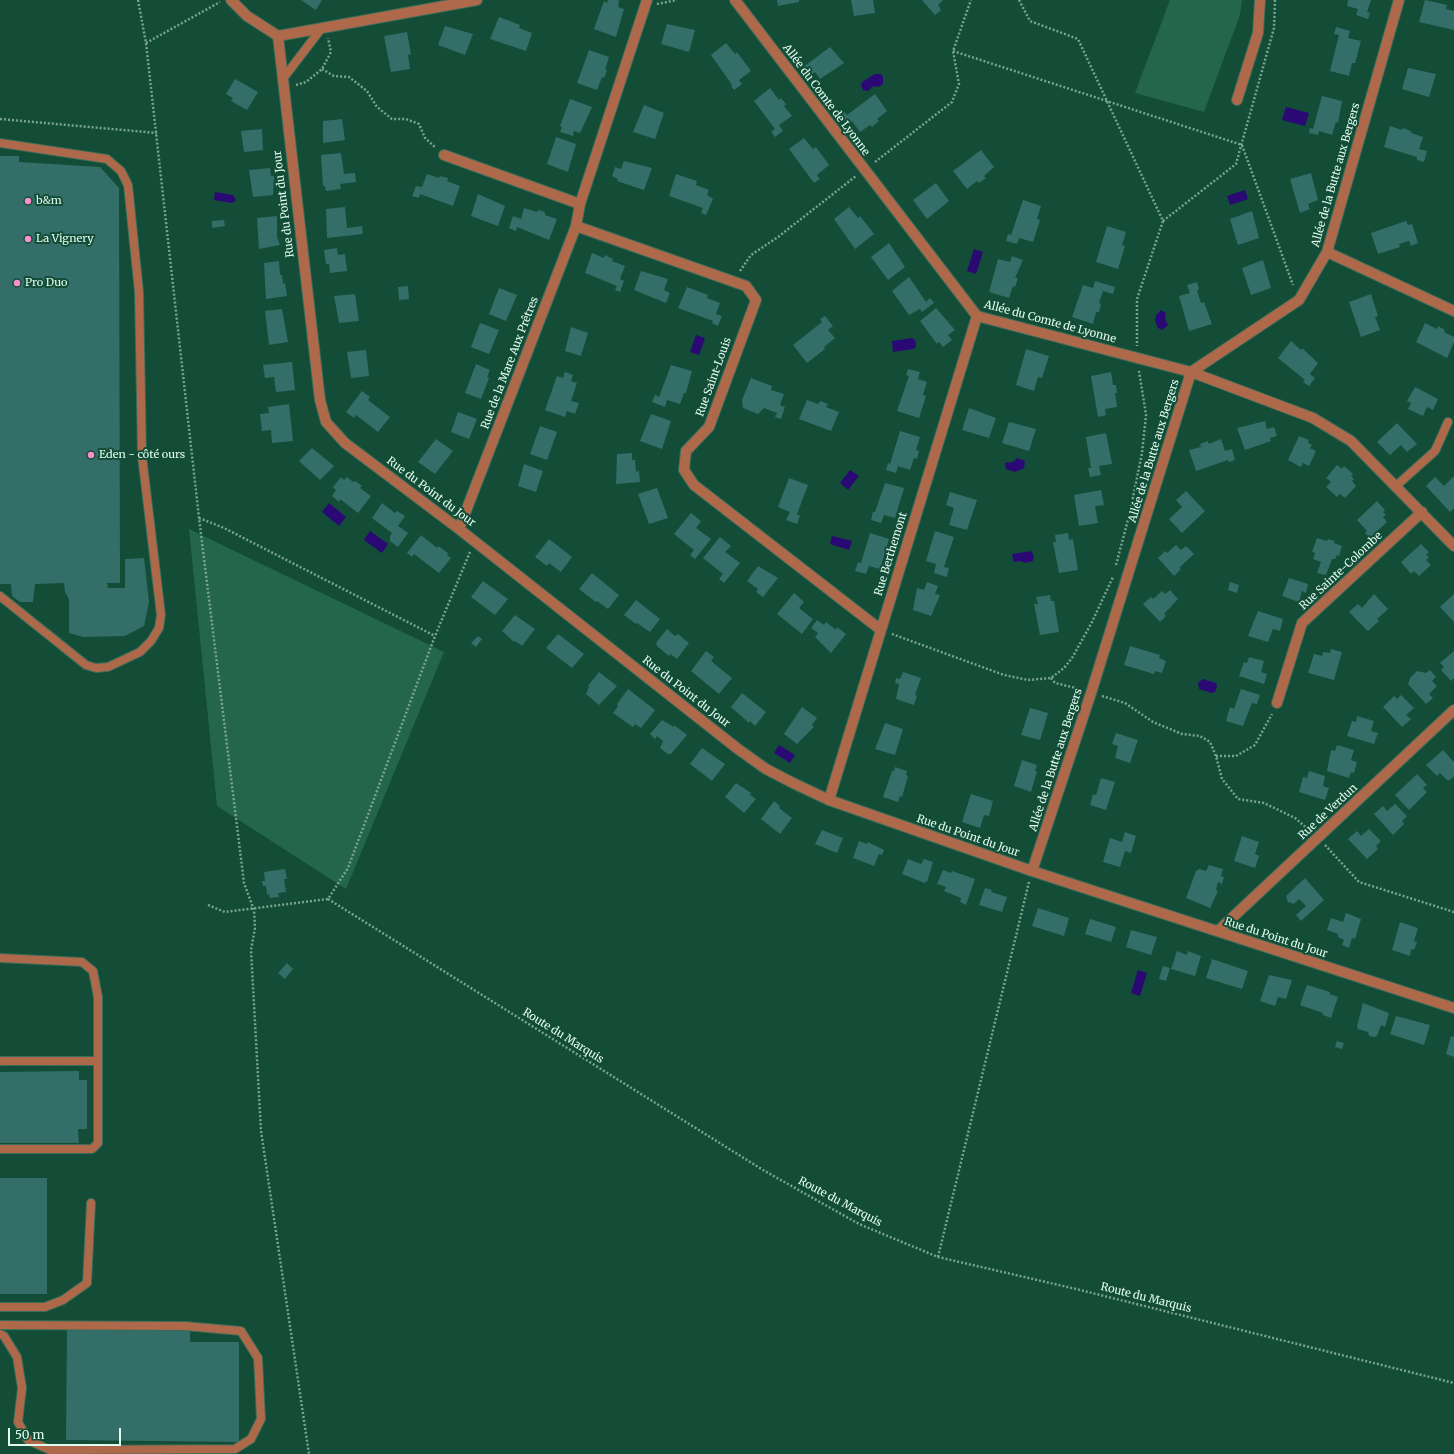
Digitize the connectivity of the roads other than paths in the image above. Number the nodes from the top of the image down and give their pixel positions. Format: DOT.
graph roads {
  1 [pos="231,0"];
  2 [pos="477,0"];
  3 [pos="735,0"];
  4 [pos="1260,0"];
  5 [pos="1399,0"];
  6 [pos="646,3"];
  7 [pos="324,28"];
  8 [pos="278,36"];
  9 [pos="282,84"];
  10 [pos="1237,100"];
  11 [pos="0,143"];
  12 [pos="444,155"];
  13 [pos="580,204"];
  14 [pos="576,226"];
  15 [pos="1327,252"];
  16 [pos="1454,311"];
  17 [pos="977,316"];
  18 [pos="1191,372"];
  19 [pos="1448,422"];
  20 [pos="1396,486"];
  21 [pos="1422,512"];
  22 [pos="460,528"];
  23 [pos="1454,546"];
  24 [pos="0,596"];
  25 [pos="881,630"];
  26 [pos="1277,703"];
  27 [pos="1454,710"];
  28 [pos="829,800"];
  29 [pos="1032,871"];
  30 [pos="1218,931"];
  31 [pos="0,958"];
  32 [pos="1454,1008"];
  33 [pos="0,1061"];
  34 [pos="98,1061"];
  35 [pos="0,1149"];
  36 [pos="91,1203"];
  37 [pos="0,1307"];
  38 [pos="0,1325"];
  39 [pos="0,1334"];
  1 -- 8 [label="street"];
  2 -- 7 [label="street"];
  3 -- 17 [label="street, Allée du Comte de Lyonne"];
  4 -- 10 [label="street"];
  5 -- 15 [label="street, Allée de la Butte aux Bergers"];
  6 -- 13 [label="street, Rue de la Mare Aux Prêtres"];
  7 -- 8 [label="street"];
  7 -- 9 [label="lane"];
  8 -- 9 [label="street, Rue du Point du Jour"];
  9 -- 22 [label="street, Rue du Point du Jour"];
  11 -- 24 [label="lane"];
  12 -- 13 [label="street"];
  13 -- 14 [label="street, Rue de la Mare Aux Prêtres"];
  14 -- 22 [label="street, Rue de la Mare Aux Prêtres"];
  14 -- 25 [label="street, Rue Saint-Louis"];
  15 -- 16 [label="street"];
  15 -- 18 [label="street, Allée de la Butte aux Bergers"];
  17 -- 18 [label="street, Allée du Comte de Lyonne"];
  17 -- 25 [label="street, Rue Berthemont"];
  18 -- 20 [label="street, Allée du Comte de Lyonne"];
  18 -- 29 [label="street, Allée de la Butte aux Bergers"];
  19 -- 20 [label="lane"];
  20 -- 21 [label="street, Allée du Comte de Lyonne"];
  21 -- 23 [label="street, Allée du Comte de Lyonne"];
  21 -- 26 [label="street, Rue Sainte-Colombe"];
  22 -- 28 [label="street, Rue du Point du Jour"];
  25 -- 28 [label="street, Rue Berthemont"];
  27 -- 30 [label="street, Rue de Verdun"];
  28 -- 29 [label="street, Rue du Point du Jour"];
  29 -- 30 [label="street, Rue du Point du Jour"];
  30 -- 32 [label="street, Rue du Point du Jour"];
  31 -- 34 [label="lane"];
  33 -- 34 [label="lane"];
  34 -- 35 [label="lane"];
  36 -- 37 [label="lane"];
  38 -- 39 [label="lane"];
}
